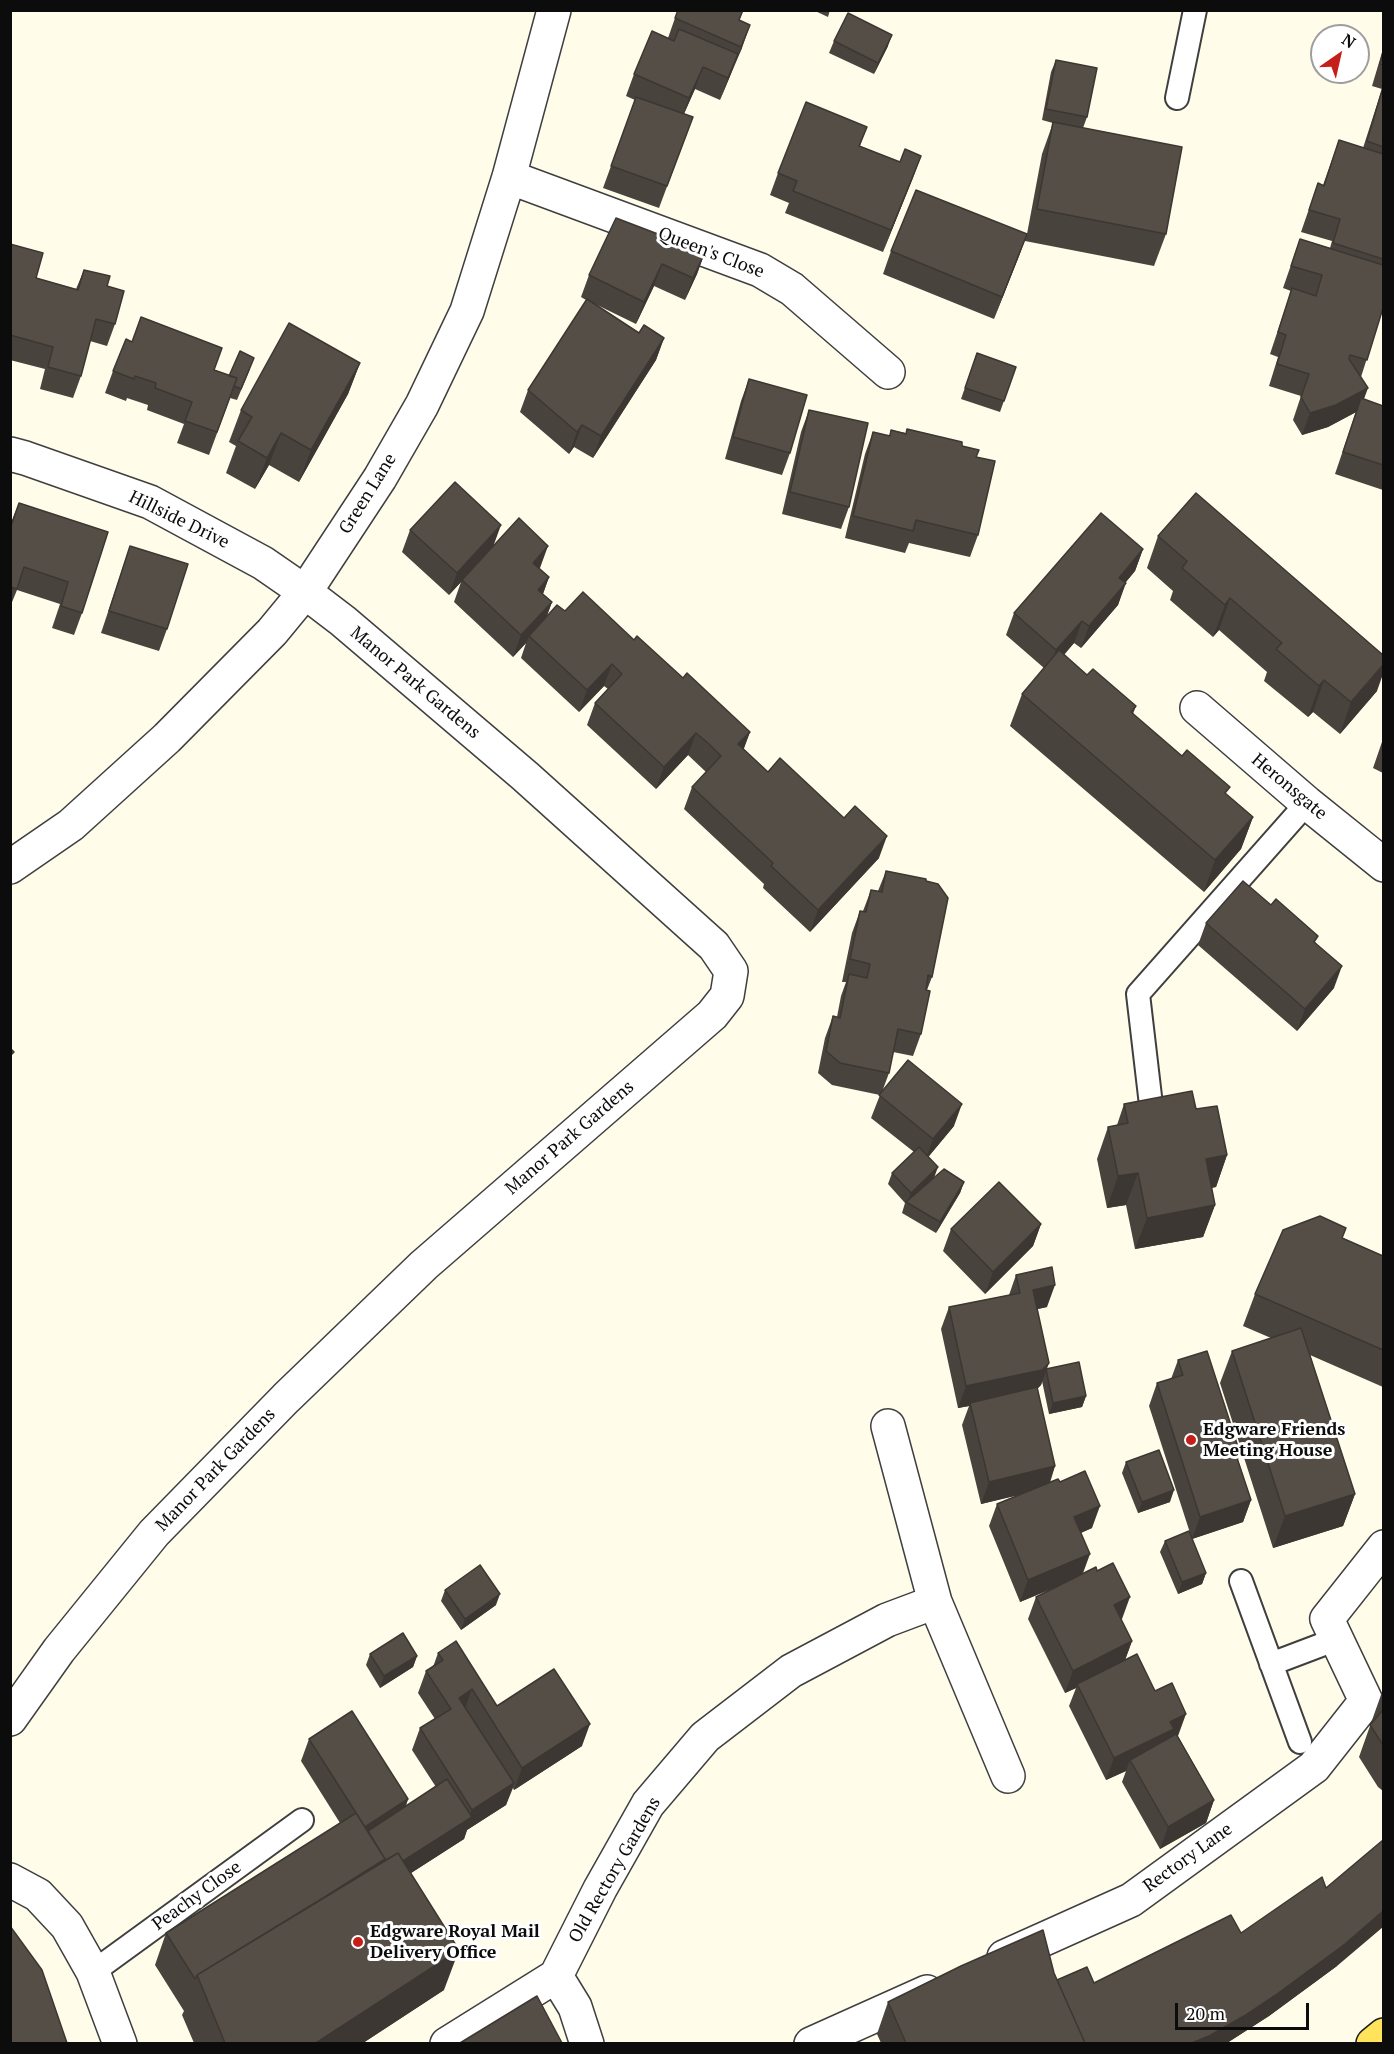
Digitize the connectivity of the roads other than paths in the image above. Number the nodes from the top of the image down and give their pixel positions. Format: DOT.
graph roads {
  1 [pos="554,10"];
  2 [pos="1195,10"];
  3 [pos="1177,98"];
  4 [pos="509,177"];
  5 [pos="888,372"];
  6 [pos="10,454"];
  7 [pos="305,592"];
  8 [pos="1197,708"];
  9 [pos="1307,803"];
  10 [pos="1383,864"];
  11 [pos="10,867"];
  12 [pos="1152,1105"];
  13 [pos="888,1426"];
  14 [pos="1383,1547"];
  15 [pos="1242,1581"];
  16 [pos="935,1602"];
  17 [pos="1337,1639"];
  18 [pos="1271,1664"];
  19 [pos="10,1719"];
  20 [pos="1300,1742"];
  21 [pos="1008,1776"];
  22 [pos="302,1820"];
  23 [pos="10,1880"];
  24 [pos="982,1967"];
  25 [pos="93,1972"];
  26 [pos="556,1976"];
  27 [pos="950,1982"];
  28 [pos="1383,2034"];
  29 [pos="460,2040"];
  30 [pos="120,2043"];
  31 [pos="587,2043"];
  32 [pos="811,2043"];
  33 [pos="1373,2043"];
  1 -- 4 [label="street, Green Lane"];
  2 -- 3 [label="lane"];
  4 -- 5 [label="street, Queen's Close"];
  4 -- 7 [label="street, Green Lane"];
  6 -- 7 [label="street, Hillside Drive"];
  7 -- 11 [label="street, Green Lane"];
  7 -- 19 [label="street, Manor Park Gardens"];
  8 -- 9 [label="street, Heronsgate"];
  9 -- 10 [label="street, Heronsgate"];
  9 -- 12 [label="lane"];
  13 -- 16 [label="street"];
  14 -- 17 [label="street, Rectory Lane"];
  15 -- 18 [label="lane"];
  16 -- 21 [label="street"];
  16 -- 26 [label="street, Old Rectory Gardens"];
  17 -- 18 [label="lane"];
  17 -- 24 [label="street, Rectory Lane"];
  18 -- 20 [label="lane"];
  22 -- 25 [label="lane, Peachy Close"];
  23 -- 25 [label="street"];
  25 -- 30 [label="street"];
  26 -- 29 [label="street"];
  26 -- 31 [label="street"];
  27 -- 32 [label="street"];
  28 -- 33 [label="main road"];
}
